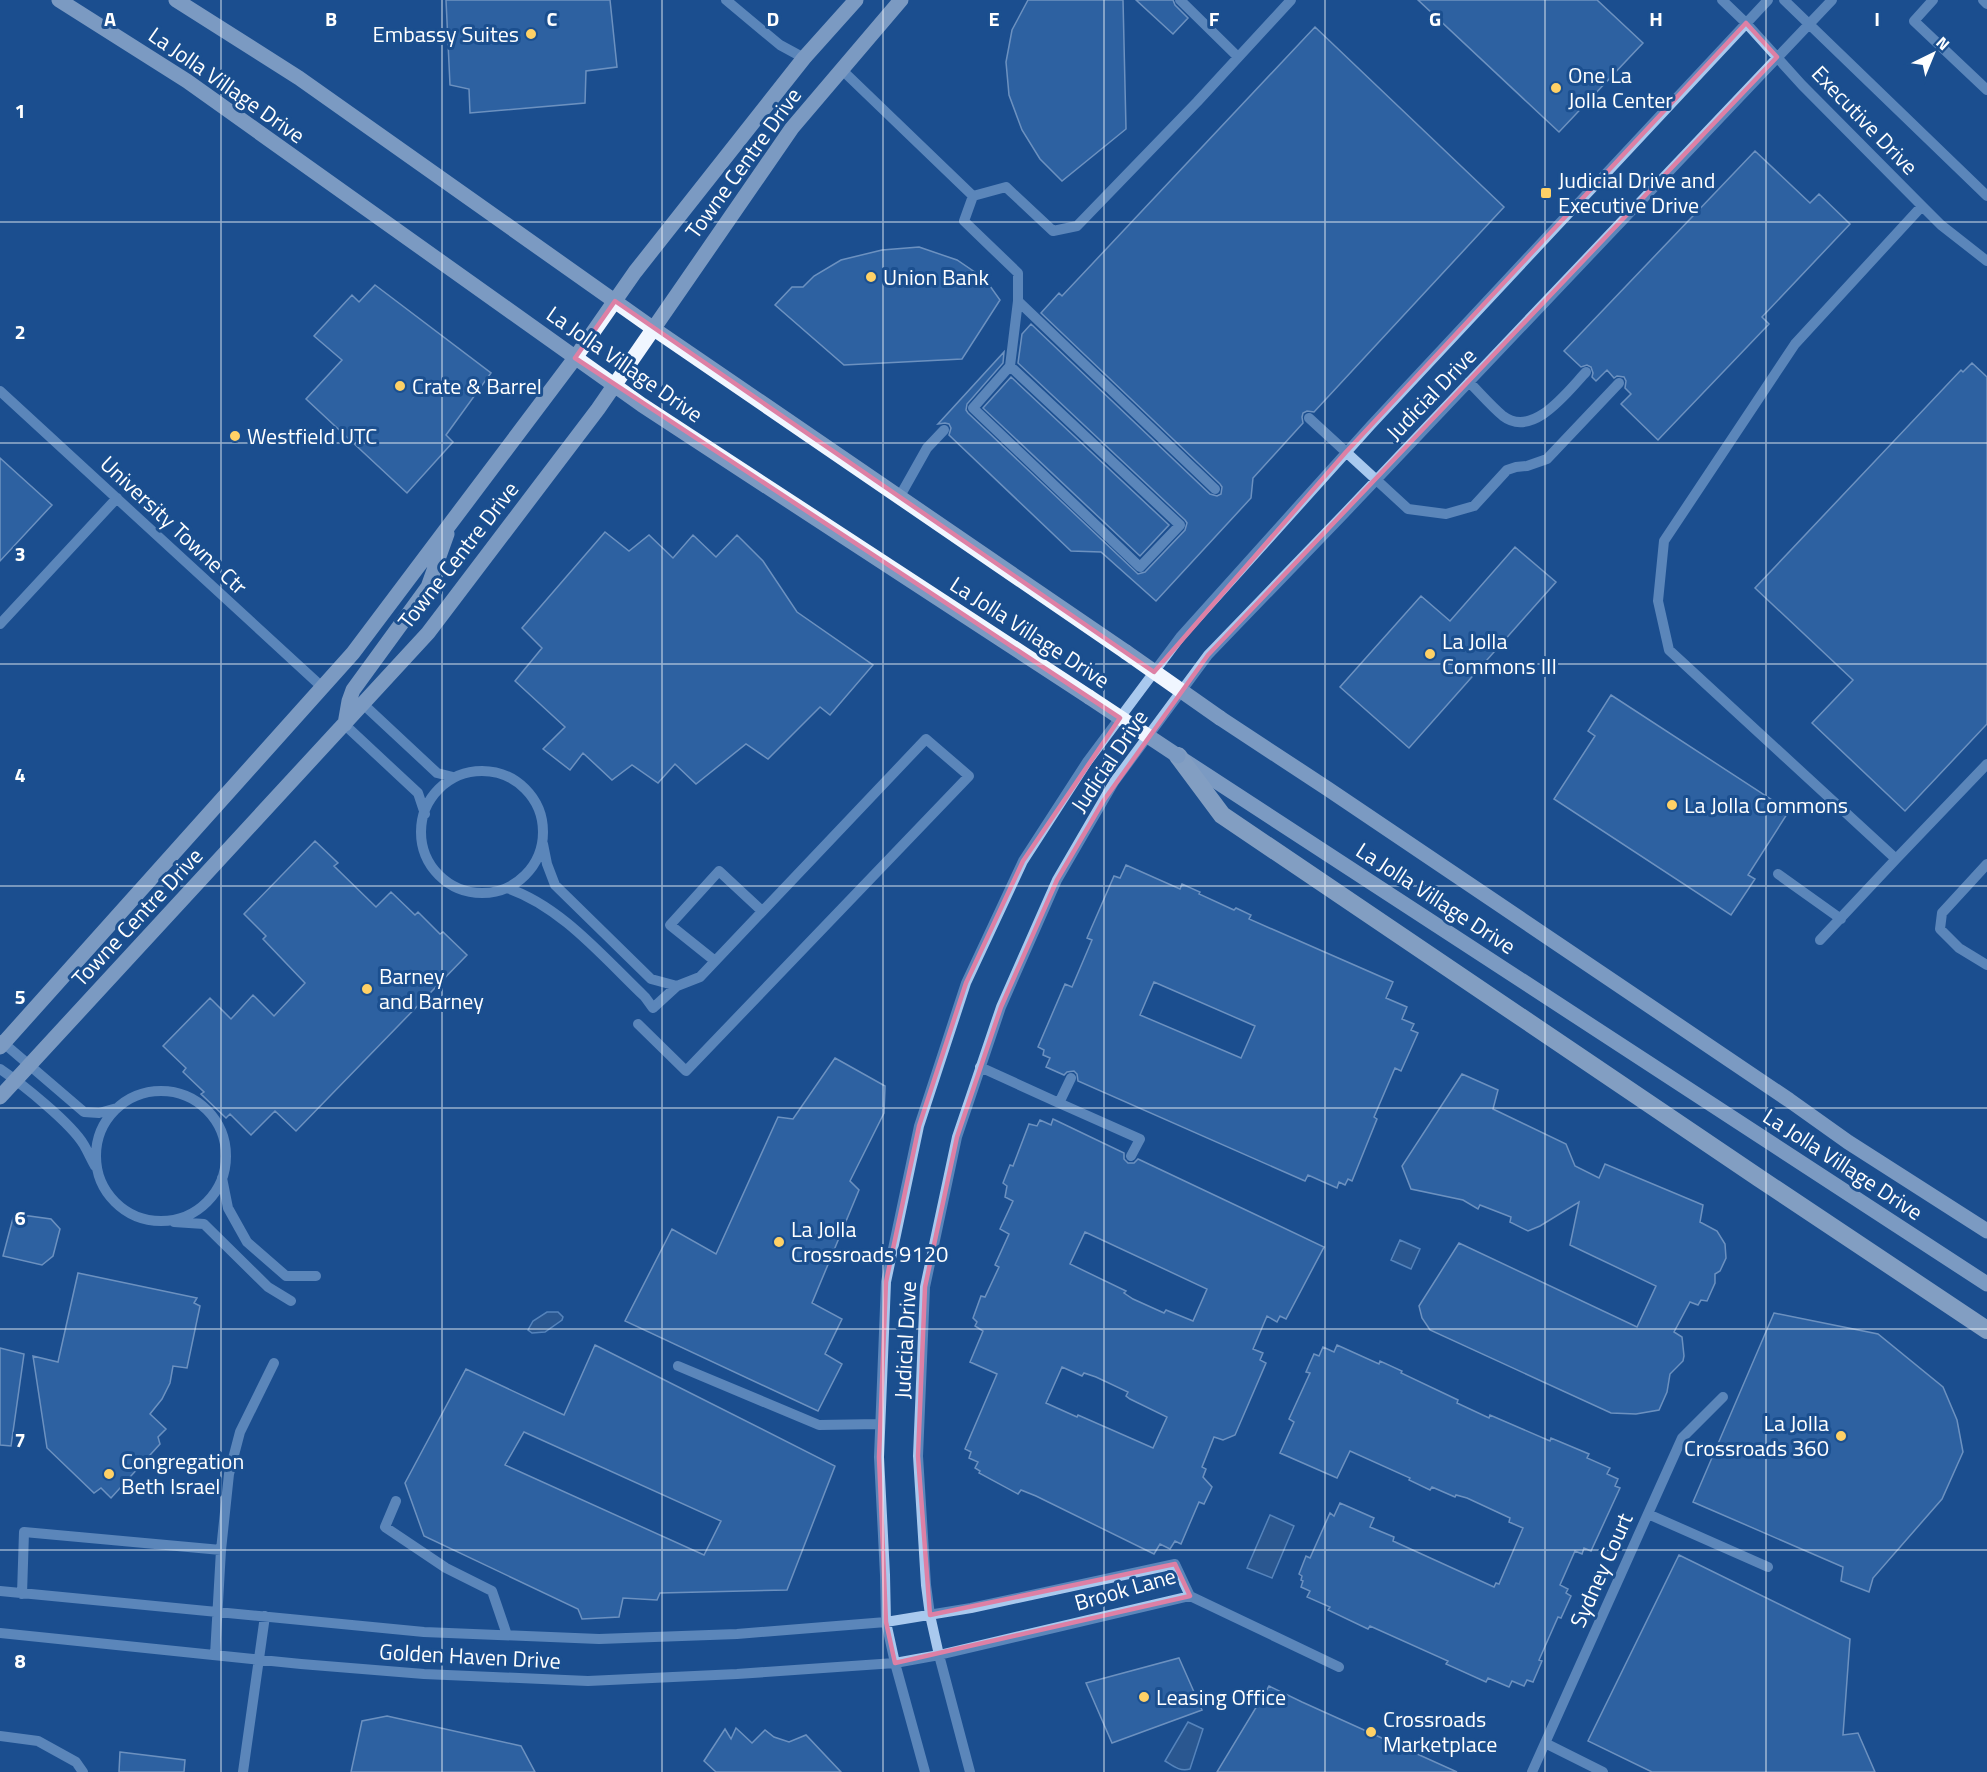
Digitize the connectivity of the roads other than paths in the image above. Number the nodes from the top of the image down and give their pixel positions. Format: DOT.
graph roads {
  1 [pos="59,0"];
  2 [pos="176,0"];
  3 [pos="726,0"];
  4 [pos="856,0"];
  5 [pos="901,0"];
  6 [pos="1180,0"];
  7 [pos="1291,0"];
  8 [pos="1722,0"];
  9 [pos="1768,0"];
  10 [pos="1784,0"];
  11 [pos="1832,0"];
  12 [pos="1933,0"];
  13 [pos="1983,0"];
  14 [pos="1987,4"];
  15 [pos="1746,23"];
  16 [pos="1809,25"];
  17 [pos="1238,57"];
  18 [pos="1777,57"];
  19 [pos="804,58"];
  20 [pos="841,69"];
  21 [pos="1987,90"];
  22 [pos="973,196"];
  23 [pos="1987,196"];
  24 [pos="1922,206"];
  25 [pos="1987,261"];
  26 [pos="615,301"];
  27 [pos="1018,301"];
  28 [pos="654,329"];
  29 [pos="575,358"];
  30 [pos="1010,366"];
  31 [pos="1586,372"];
  32 [pos="1469,382"];
  33 [pos="1619,383"];
  34 [pos="615,385"];
  35 [pos="0,391"];
  36 [pos="1308,417"];
  37 [pos="944,430"];
  38 [pos="1346,452"];
  39 [pos="1376,480"];
  40 [pos="1215,489"];
  41 [pos="900,496"];
  42 [pos="117,498"];
  43 [pos="452,520"];
  44 [pos="0,624"];
  45 [pos="322,687"];
  46 [pos="363,704"];
  47 [pos="345,725"];
  48 [pos="1178,756"];
  49 [pos="1987,764"];
  50 [pos="453,777"];
  51 [pos="425,814"];
  52 [pos="543,842"];
  53 [pos="1896,859"];
  54 [pos="1987,864"];
  55 [pos="1778,874"];
  56 [pos="507,888"];
  57 [pos="762,911"];
  58 [pos="1841,919"];
  59 [pos="1820,940"];
  60 [pos="715,961"];
  61 [pos="1987,965"];
  62 [pos="677,986"];
  63 [pos="638,1024"];
  64 [pos="1,1043"];
  65 [pos="31,1065"];
  66 [pos="981,1067"];
  67 [pos="0,1069"];
  68 [pos="1071,1078"];
  69 [pos="16,1080"];
  70 [pos="0,1097"];
  71 [pos="1059,1103"];
  72 [pos="117,1107"];
  73 [pos="1131,1156"];
  74 [pos="97,1171"];
  75 [pos="222,1178"];
  76 [pos="156,1221"];
  77 [pos="1987,1231"];
  78 [pos="316,1276"];
  79 [pos="1987,1284"];
  80 [pos="291,1301"];
  81 [pos="1987,1330"];
  82 [pos="274,1363"];
  83 [pos="678,1366"];
  84 [pos="1724,1397"];
  85 [pos="880,1424"];
  86 [pos="396,1501"];
  87 [pos="1648,1515"];
  88 [pos="222,1550"];
  89 [pos="1768,1567"];
  90 [pos="0,1591"];
  91 [pos="22,1594"];
  92 [pos="1190,1596"];
  93 [pos="218,1612"];
  94 [pos="930,1615"];
  95 [pos="265,1616"];
  96 [pos="886,1622"];
  97 [pos="0,1633"];
  98 [pos="507,1635"];
  99 [pos="215,1655"];
  100 [pos="939,1655"];
  101 [pos="259,1660"];
  102 [pos="895,1663"];
  103 [pos="1339,1666"];
  104 [pos="0,1736"];
  105 [pos="1545,1743"];
  106 [pos="82,1772"];
  107 [pos="243,1772"];
  108 [pos="925,1772"];
  109 [pos="970,1772"];
  110 [pos="1532,1772"];
  111 [pos="1603,1772"];
  1 -- 29 [label="main road, La Jolla Village Drive"];
  2 -- 26 [label="main road, La Jolla Village Drive"];
  3 -- 19 [label="street"];
  4 -- 19 [label="main road, Towne Centre Drive"];
  5 -- 20 [label="main road, Towne Centre Drive"];
  6 -- 17 [label="street"];
  7 -- 17 [label="street"];
  8 -- 15 [label="street, Executive Drive"];
  9 -- 15 [label="street, Judicial Drive"];
  10 -- 16 [label="street, Executive Drive"];
  11 -- 16 [label="street, Judicial Drive"];
  12 -- 21 [label="street"];
  13 -- 14 [label="street"];
  15 -- 18 [label="street, Executive Drive"];
  15 -- 38 [label="street, Judicial Drive"];
  16 -- 18 [label="street, Judicial Drive"];
  16 -- 23 [label="street, Executive Drive"];
  17 -- 22 [label="street"];
  18 -- 24 [label="street, Executive Drive"];
  18 -- 32 [label="street, Judicial Drive"];
  19 -- 26 [label="main road, Towne Centre Drive"];
  20 -- 22 [label="street"];
  20 -- 28 [label="main road, Towne Centre Drive"];
  22 -- 27 [label="street"];
  24 -- 25 [label="street, Executive Drive"];
  24 -- 53 [label="street"];
  26 -- 28 [label="main road, La Jolla Village Drive"];
  26 -- 29 [label="main road, Towne Centre Drive"];
  27 -- 30 [label="street"];
  27 -- 40 [label="street"];
  28 -- 34 [label="main road, Towne Centre Drive"];
  28 -- 41 [label="main road, La Jolla Village Drive"];
  29 -- 34 [label="main road, La Jolla Village Drive"];
  29 -- 43 [label="main road, Towne Centre Drive"];
  30 -- 30 [label="street"];
  31 -- 32 [label="street"];
  32 -- 39 [label="street, Judicial Drive"];
  33 -- 39 [label="street"];
  34 -- 46 [label="main road, Towne Centre Drive"];
  34 -- 48 [label="main road, La Jolla Village Drive, bridge"];
  35 -- 42 [label="street, University Towne Ctr"];
  36 -- 38 [label="street"];
  37 -- 41 [label="street"];
  38 -- 39 [label="street"];
  38 -- 85 [label="street, Judicial Drive"];
  39 -- 66 [label="street, Judicial Drive"];
  41 -- 77 [label="main road, La Jolla Village Drive, bridge"];
  42 -- 44 [label="street"];
  42 -- 45 [label="street, University Towne Ctr"];
  43 -- 45 [label="main road, Towne Centre Drive"];
  43 -- 47 [label="main road"];
  45 -- 64 [label="main road, Towne Centre Drive"];
  46 -- 47 [label="main road, Towne Centre Drive"];
  46 -- 50 [label="street"];
  47 -- 51 [label="street"];
  47 -- 65 [label="main road, Towne Centre Drive"];
  48 -- 79 [label="main road, La Jolla Village Drive"];
  48 -- 81 [label="highway"];
  49 -- 53 [label="street"];
  50 -- 51 [label="street"];
  50 -- 52 [label="street"];
  51 -- 56 [label="street"];
  52 -- 56 [label="street"];
  52 -- 62 [label="street"];
  53 -- 58 [label="street"];
  54 -- 61 [label="street"];
  55 -- 58 [label="street"];
  56 -- 62 [label="street"];
  57 -- 60 [label="street"];
  57 -- 60 [label="street"];
  57 -- 63 [label="street"];
  58 -- 59 [label="street"];
  60 -- 62 [label="street"];
  64 -- 65 [label="street"];
  65 -- 69 [label="main road, Towne Centre Drive"];
  65 -- 72 [label="street"];
  66 -- 71 [label="street"];
  66 -- 94 [label="street, Judicial Drive"];
  67 -- 69 [label="street"];
  68 -- 71 [label="street"];
  69 -- 70 [label="main road, Towne Centre Drive"];
  69 -- 74 [label="street"];
  71 -- 73 [label="street"];
  72 -- 74 [label="street"];
  72 -- 75 [label="street"];
  74 -- 76 [label="street"];
  75 -- 76 [label="street"];
  75 -- 78 [label="street"];
  76 -- 80 [label="street"];
  82 -- 88 [label="street"];
  83 -- 85 [label="street"];
  84 -- 87 [label="street, Sydney Court"];
  85 -- 96 [label="street, Judicial Drive"];
  86 -- 98 [label="street"];
  87 -- 89 [label="street"];
  87 -- 105 [label="street, Sydney Court"];
  88 -- 91 [label="street"];
  88 -- 93 [label="street"];
  90 -- 91 [label="street, Golden Haven Drive"];
  91 -- 93 [label="street, Golden Haven Drive"];
  92 -- 94 [label="street, Brook Lane"];
  92 -- 100 [label="street, Brook Lane"];
  92 -- 103 [label="street"];
  93 -- 95 [label="street, Golden Haven Drive"];
  93 -- 99 [label="street"];
  94 -- 96 [label="street, Golden Haven Drive"];
  94 -- 100 [label="street, Judicial Drive"];
  95 -- 98 [label="street, Golden Haven Drive"];
  95 -- 101 [label="street"];
  96 -- 98 [label="street, Golden Haven Drive"];
  96 -- 102 [label="street, Judicial Drive"];
  97 -- 99 [label="street, Golden Haven Drive"];
  99 -- 101 [label="street, Golden Haven Drive"];
  100 -- 102 [label="street, Golden Haven Drive"];
  100 -- 109 [label="street, Judicial Drive"];
  101 -- 102 [label="street, Golden Haven Drive"];
  101 -- 107 [label="street"];
  102 -- 108 [label="street, Judicial Drive"];
  104 -- 106 [label="street"];
  105 -- 110 [label="street, Sydney Court"];
  105 -- 111 [label="street"];
}
